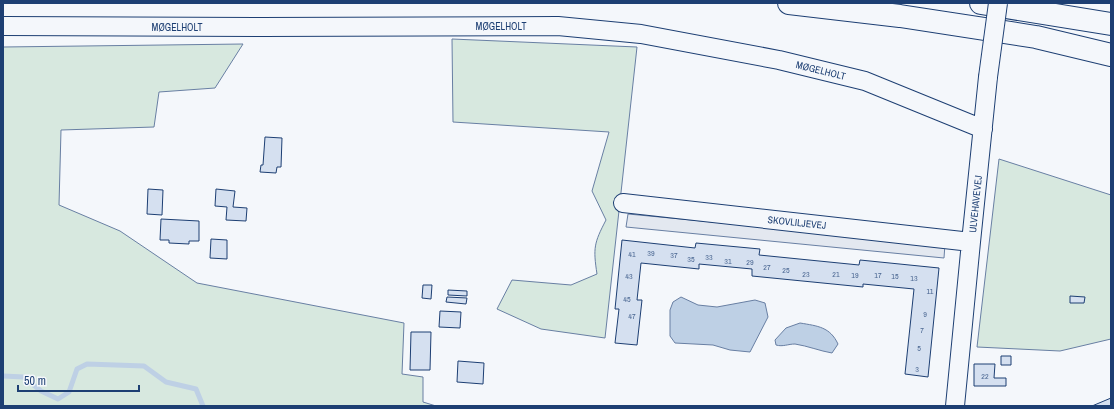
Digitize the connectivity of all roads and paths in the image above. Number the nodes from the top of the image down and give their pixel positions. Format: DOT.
graph roads {
  1 [pos="789,3"];
  2 [pos="981,3"];
  3 [pos="998,3"];
  4 [pos="1111,24"];
  5 [pos="3,26"];
  6 [pos="1111,55"];
  7 [pos="984,129"];
  8 [pos="623,203"];
  9 [pos="971,242"];
  10 [pos="955,406"];
  1 -- 6 [label="highway"];
  2 -- 4 [label="highway"];
  3 -- 7 [label="street, ULVEHAVEVEJ, bridge"];
  5 -- 7 [label="street, MØGELHOLT"];
  7 -- 9 [label="street, ULVEHAVEVEJ"];
  8 -- 9 [label="street, SKOVLILJEVEJ"];
  9 -- 10 [label="street, ULVEHAVEVEJ"];
}
